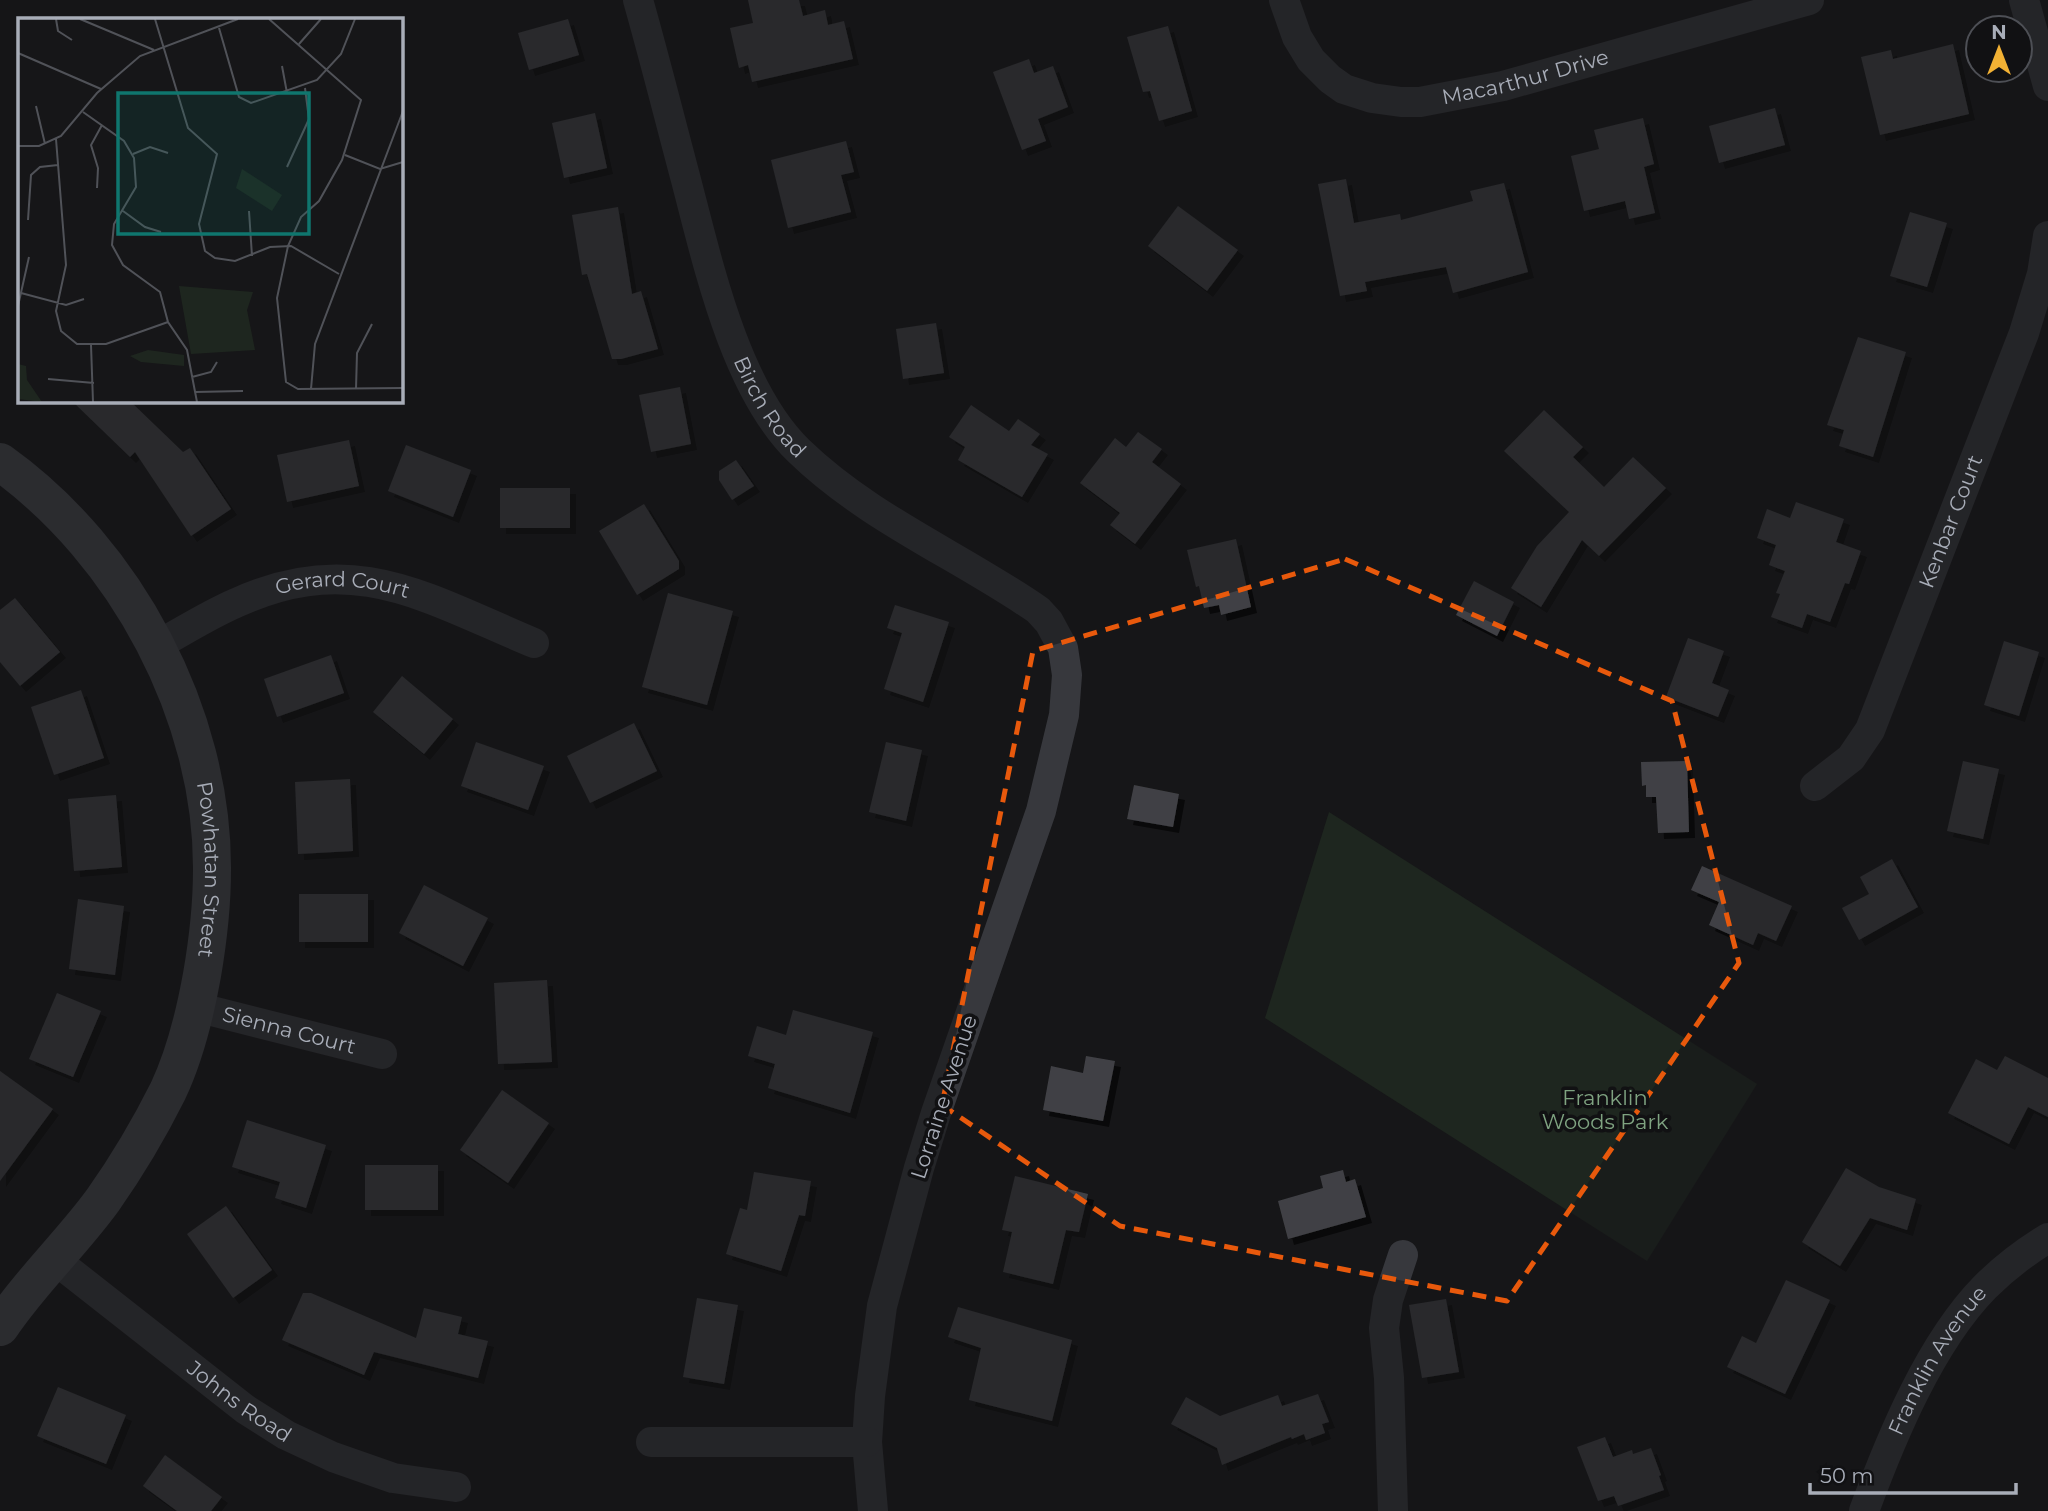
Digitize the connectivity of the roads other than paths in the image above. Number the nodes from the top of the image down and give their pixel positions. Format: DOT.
graph roads {
  1 [pos="638,0"];
  2 [pos="1284,0"];
  3 [pos="1807,0"];
  4 [pos="2024,0"];
  5 [pos="2048,86"];
  6 [pos="2048,236"];
  7 [pos="0,462"];
  8 [pos="534,643"];
  9 [pos="156,646"];
  10 [pos="1067,692"];
  11 [pos="1815,786"];
  12 [pos="196,1007"];
  13 [pos="382,1054"];
  14 [pos="2048,1238"];
  15 [pos="1404,1255"];
  16 [pos="54,1258"];
  17 [pos="0,1327"];
  18 [pos="651,1443"];
  19 [pos="867,1443"];
  20 [pos="456,1487"];
  21 [pos="873,1511"];
  22 [pos="1393,1511"];
  23 [pos="1864,1511"];
  1 -- 10 [label="street, Birch Road"];
  2 -- 3 [label="street, Macarthur Drive"];
  4 -- 5 [label="street"];
  6 -- 11 [label="street, Kenbar Court"];
  7 -- 9 [label="street, Powhatan Street"];
  8 -- 9 [label="street, Gerard Court"];
  9 -- 12 [label="street, Powhatan Street"];
  10 -- 19 [label="street, Lorraine Avenue"];
  12 -- 13 [label="street, Sienna Court"];
  12 -- 16 [label="street, Powhatan Street"];
  14 -- 23 [label="street, Franklin Avenue"];
  15 -- 22 [label="street"];
  16 -- 17 [label="street, Powhatan Street"];
  16 -- 20 [label="street, Johns Road"];
  18 -- 19 [label="street"];
  19 -- 21 [label="street, Lorraine Avenue"];
}
